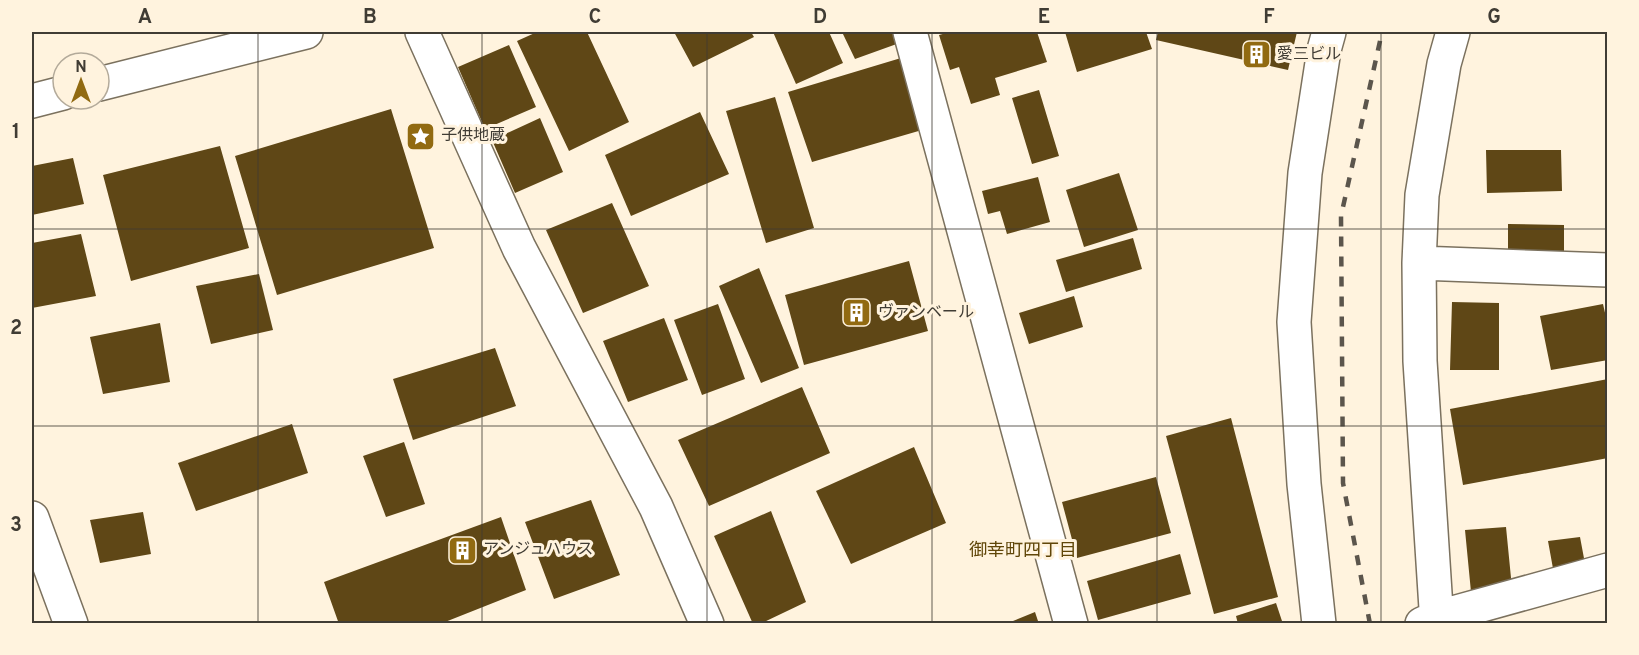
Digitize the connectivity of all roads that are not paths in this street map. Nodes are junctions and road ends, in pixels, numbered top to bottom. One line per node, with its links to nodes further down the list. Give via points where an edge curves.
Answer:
1 (306, 32): 6 (street)
2 (422, 32): 15 (street, via 519,248 656,507)
3 (910, 32): 16 (street)
4 (1329, 32): 17 (street, via 1305,173 1294,322 1304,484)
5 (1452, 32): 9 (street, via 1422,195)
6 (111, 81)
7 (51, 96): 8 (street)
8 (32, 101)
9 (1419, 263): 10 (street); 13 (street)
10 (1608, 270)
11 (32, 518): 14 (street)
12 (1608, 570): 13 (street)
13 (1431, 622)
14 (71, 624)
15 (707, 624)
16 (1071, 624)
17 (1319, 624)

